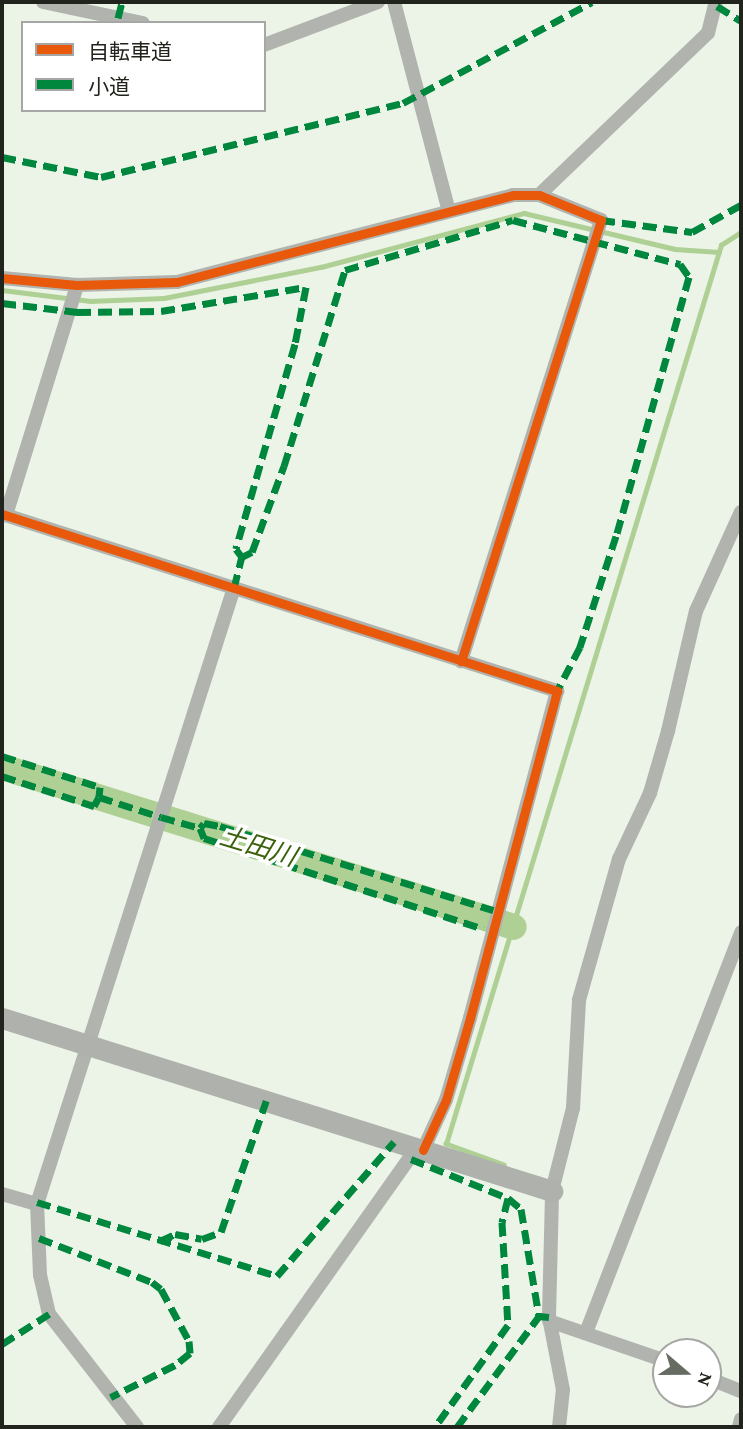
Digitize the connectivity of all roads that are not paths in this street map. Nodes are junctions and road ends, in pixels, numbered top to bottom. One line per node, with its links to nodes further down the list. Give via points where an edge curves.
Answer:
1 (43, 2): 5 (street)
2 (377, 2): 6 (street)
3 (394, 2): 8 (street)
4 (716, 2): 7 (street, via 708,33)
5 (133, 21)
6 (266, 44)
7 (539, 195): 8 (street, via 513,195); 14 (street, via 601,220)
8 (449, 211): 10 (street, via 177,282)
9 (2, 278): 10 (street)
10 (77, 285): 12 (street)
11 (741, 512): 19 (street, via 696,611 650,793 619,859 587,967 577,1018 573,1108)
12 (4, 514): 13 (street)
13 (234, 588): 14 (street); 17 (street)
14 (461, 661): 18 (street, via 557,691 446,1100)
15 (741, 932): 23 (street)
16 (2, 1018): 17 (street)
17 (89, 1046): 18 (street); 21 (street)
18 (419, 1149): 19 (street); 29 (street)
19 (552, 1191): 22 (street)
20 (2, 1194): 21 (street)
21 (37, 1205): 28 (street, via 40,1275 50,1314)
22 (549, 1321): 23 (street); 30 (street, via 563,1390)
23 (587, 1330): 24 (street)
24 (652, 1356)
25 (722, 1384): 26 (street)
26 (741, 1391)
27 (741, 1419): 31 (street)
28 (137, 1427)
29 (219, 1427)
30 (559, 1427)
31 (739, 1427)

